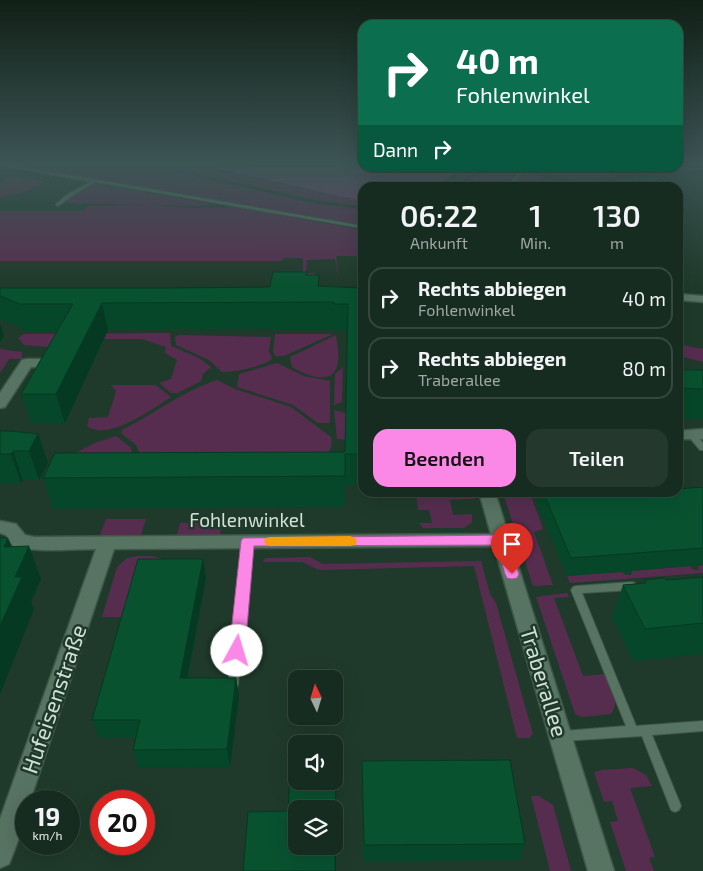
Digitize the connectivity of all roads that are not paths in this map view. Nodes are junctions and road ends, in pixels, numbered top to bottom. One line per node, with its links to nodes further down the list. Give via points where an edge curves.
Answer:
1 (234, 206): 2 (lane)
2 (358, 226)
3 (683, 297): 4 (street)
4 (703, 299)
5 (45, 363): 6 (street, via 27,363)
6 (0, 404)
7 (691, 435): 8 (lane)
8 (703, 448)
9 (488, 497): 11 (street, Traberallee)
10 (0, 527): 13 (street, Fohlenwinkel, via 13,530 19,541)
11 (501, 540): 12 (street, Fohlenwinkel); 19 (street, Traberallee)
12 (248, 541): 13 (street, Fohlenwinkel); 15 (lane)
13 (107, 542): 21 (street, Hufeisenstraße)
14 (645, 585): 18 (lane, via 576,590)
15 (233, 686)
16 (703, 726): 17 (lane)
17 (645, 730): 18 (lane); 20 (lane)
18 (633, 731): 19 (lane)
19 (561, 736): 22 (street, Traberallee)
20 (675, 806)
21 (0, 855)
22 (600, 871)

